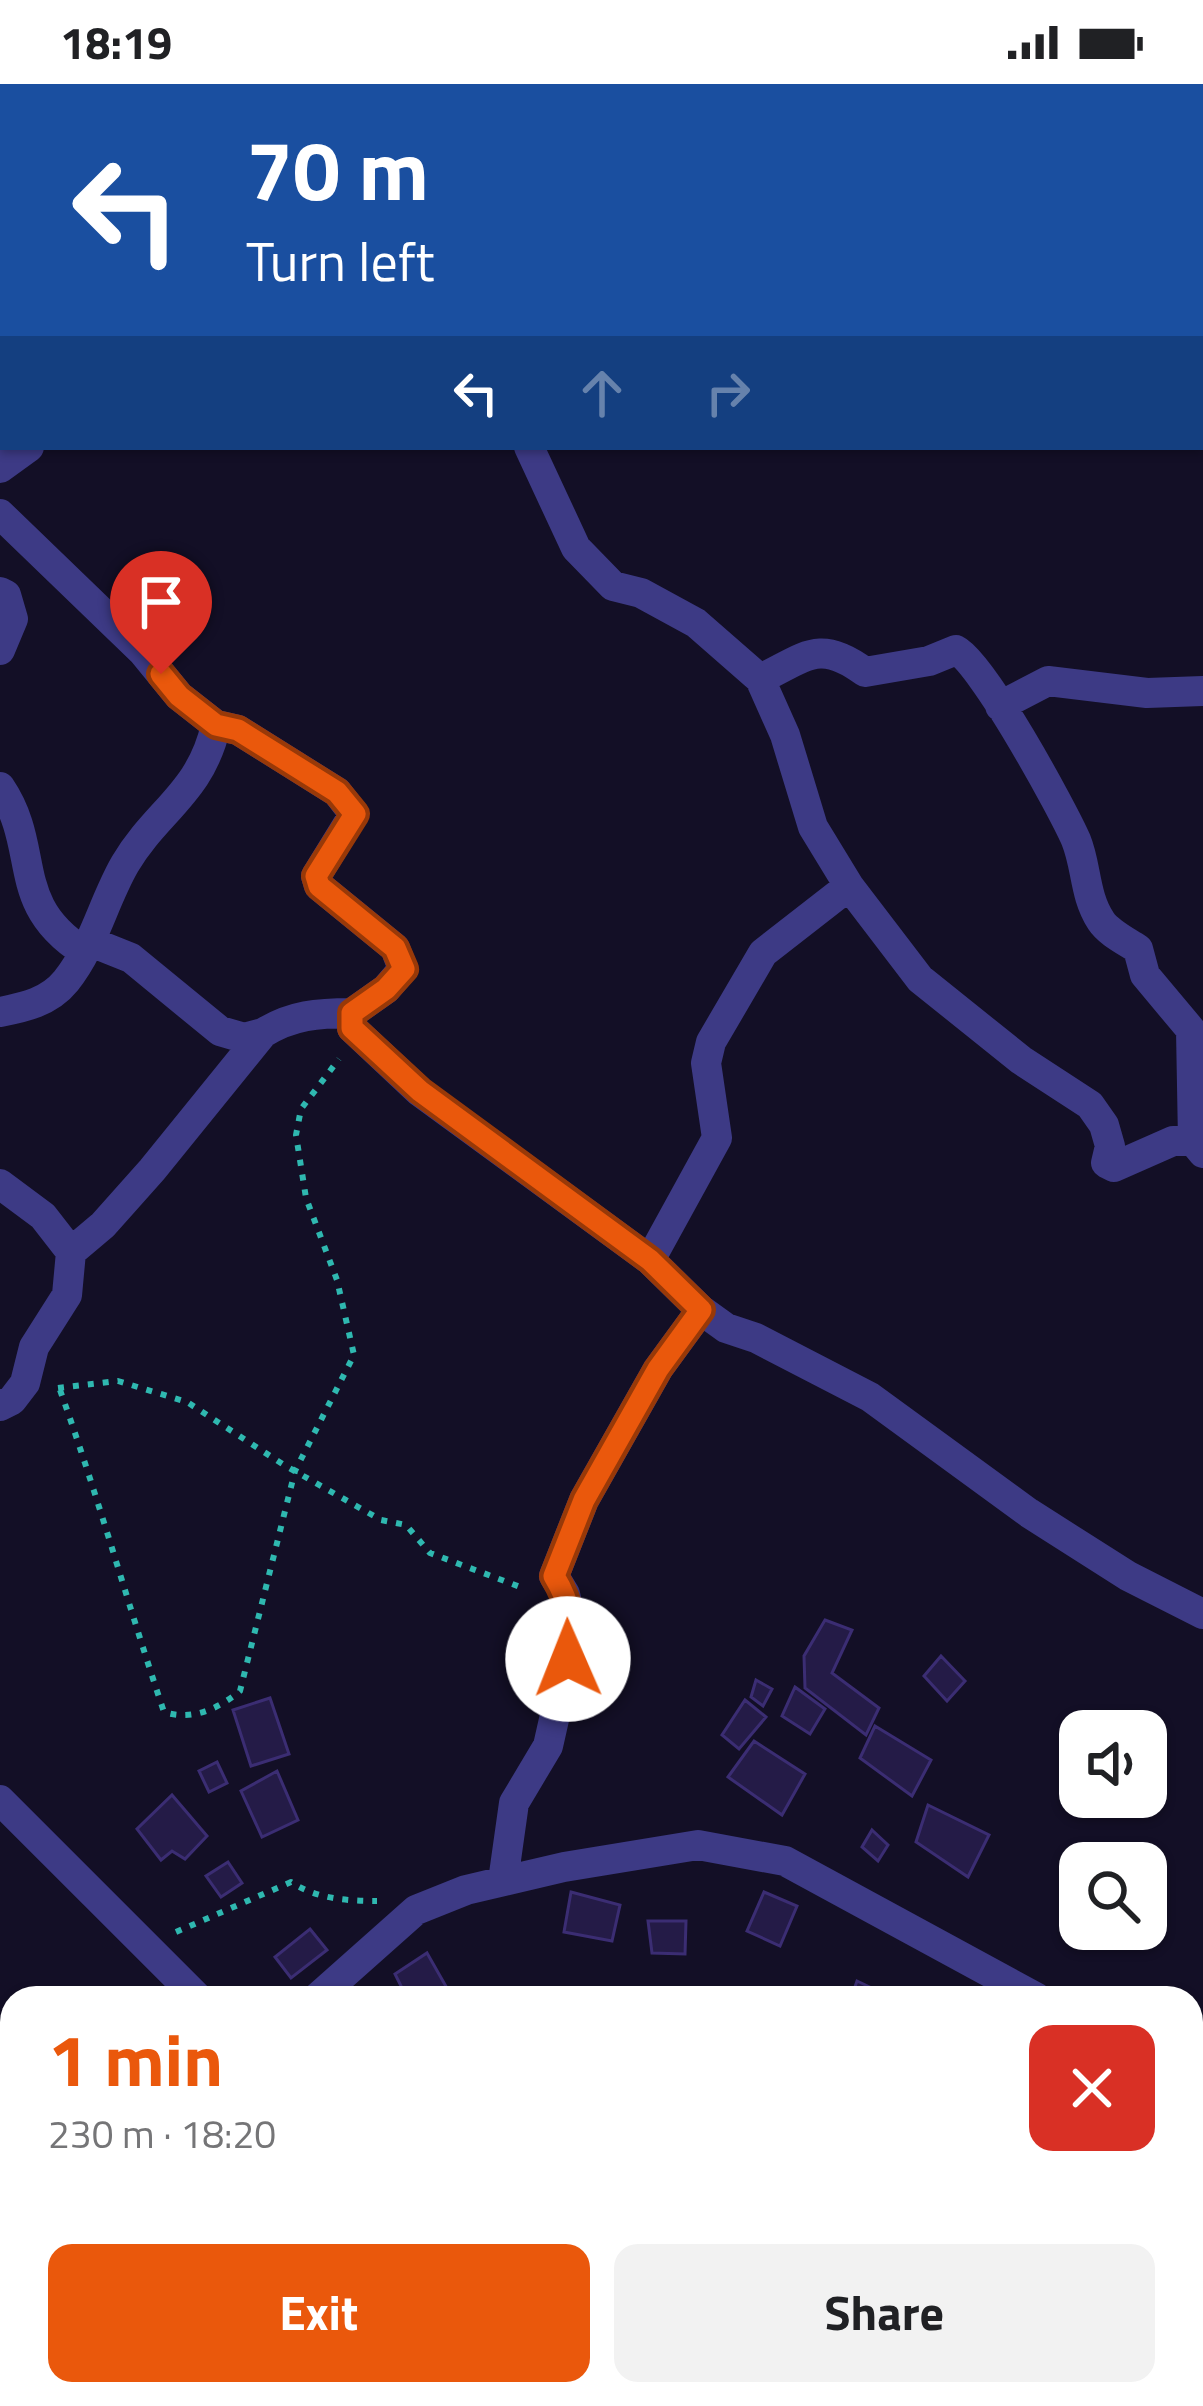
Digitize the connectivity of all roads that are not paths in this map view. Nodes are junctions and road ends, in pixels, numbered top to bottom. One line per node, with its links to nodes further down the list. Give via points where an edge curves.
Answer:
1 (25, 450): 3 (street)
2 (530, 450): 7 (street, via 576,548 613,586 696,623)
3 (0, 468)
4 (0, 514): 10 (street)
5 (0, 592): 6 (street, via 14,619)
6 (0, 650)
7 (760, 679): 9 (street, via 827,651 865,672 956,650); 12 (street, via 813,827)
8 (1203, 691): 9 (street, via 1048,681)
9 (1000, 706): 14 (street, via 1079,846 1090,902 1104,926 1138,949 1145,975)
10 (216, 725): 13 (street, via 208,758 126,863); 16 (street, via 238,730 337,792 355,814 316,876 319,886 395,948 404,969)
11 (0, 787): 13 (street, via 23,832 36,901 62,938)
12 (848, 886): 18 (street, via 920,980 1090,1105 1110,1146 1106,1163 1114,1167 1173,1141); 21 (street, via 763,953 711,1042 706,1063 717,1138)
13 (87, 946): 15 (street, via 65,983 34,1005); 17 (street, via 131,958 220,1031)
14 (1192, 1008): 18 (street)
15 (0, 1012)
16 (352, 1021): 17 (street, via 315,1012); 21 (street, via 420,1091)
17 (263, 1033): 20 (street, via 103,1226)
18 (1198, 1147)
19 (0, 1184): 20 (street, via 43,1216)
20 (70, 1252): 23 (street, via 67,1295 34,1347 25,1383)
21 (650, 1260): 22 (street)
22 (701, 1310): 24 (street, via 870,1397 1029,1514); 26 (street, via 584,1500 554,1576 574,1631 548,1746 514,1803)
23 (0, 1406)
24 (1203, 1614)
25 (0, 1800): 27 (street)
26 (503, 1881): 28 (street, via 416,1910); 29 (street, via 698,1845 785,1861)
27 (186, 1986)
28 (330, 1986)
29 (1014, 1986)

